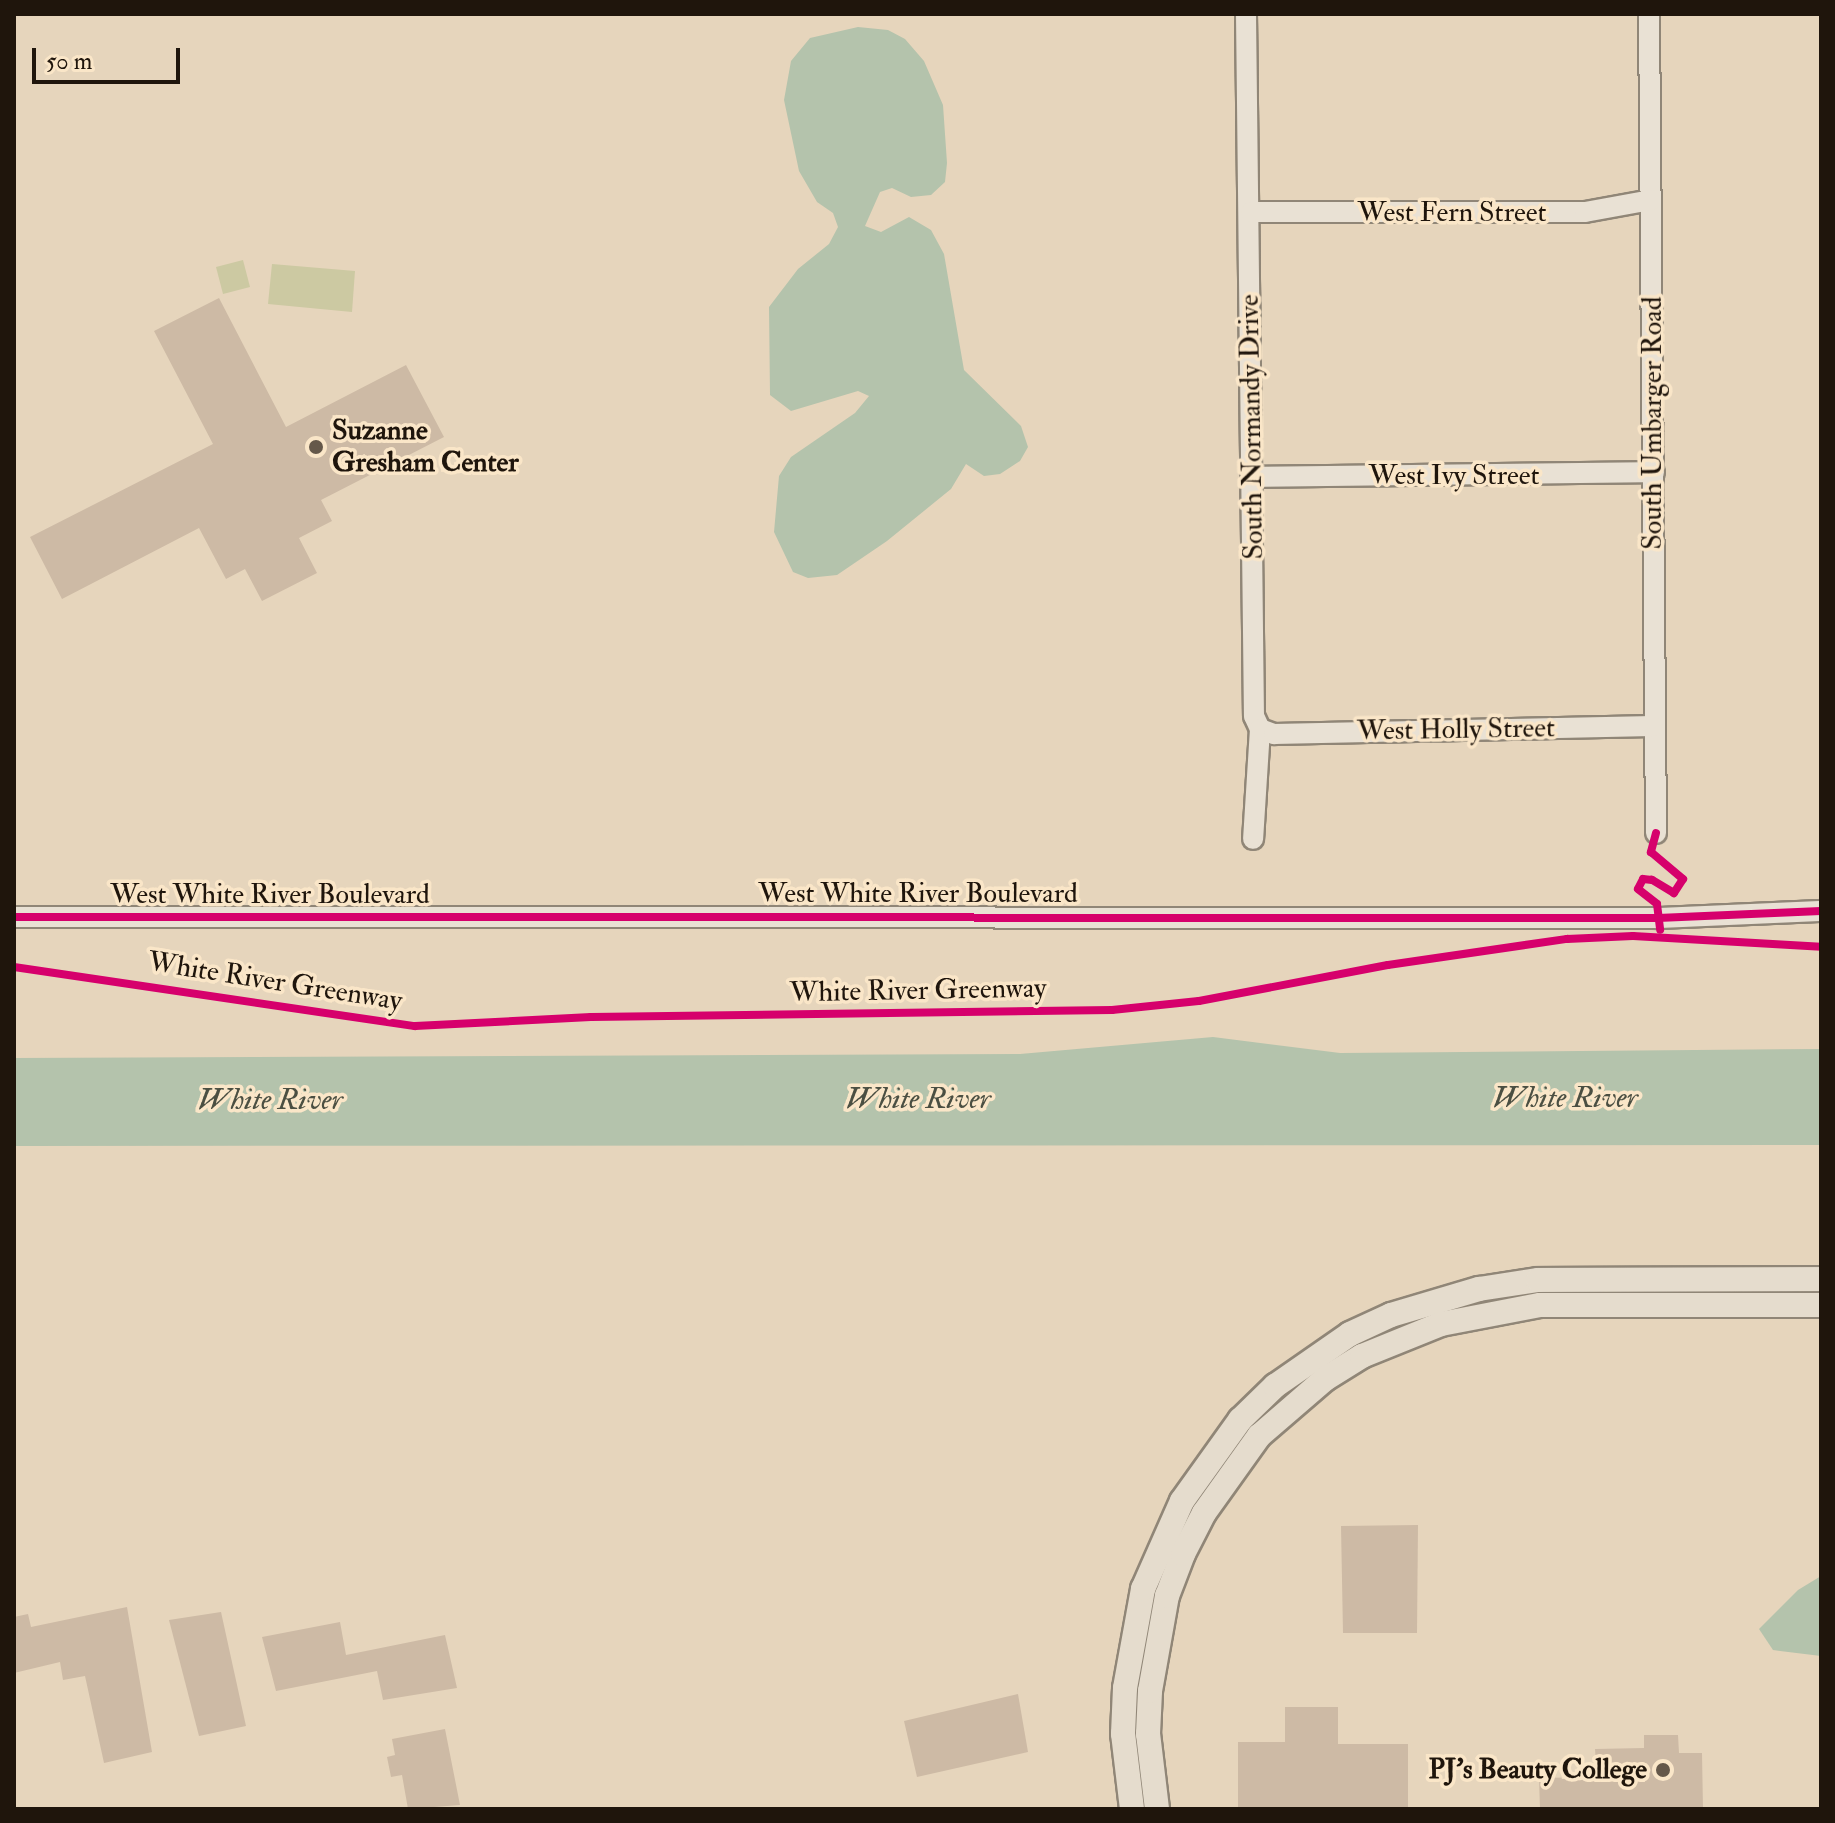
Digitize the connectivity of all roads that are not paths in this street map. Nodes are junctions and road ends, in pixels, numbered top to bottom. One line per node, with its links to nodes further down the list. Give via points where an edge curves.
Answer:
1 (1246, 14): 4 (street, South Normandy Drive)
2 (1649, 14): 3 (street, South Umbarger Road)
3 (1651, 200): 4 (street, West Fern Street, via 1585,212); 5 (street, South Umbarger Road)
4 (1251, 212): 6 (street, South Normandy Drive)
5 (1654, 472): 6 (street, West Ivy Street); 7 (street, South Umbarger Road)
6 (1253, 477): 8 (street, South Normandy Drive, via 1254,716)
7 (1653, 726): 8 (street, West Holly Street, via 1274,734); 9 (street, South Umbarger Road)
8 (1260, 729): 10 (street, South Normandy Drive)
9 (1656, 833)
10 (1253, 839)
11 (1821, 911): 12 (street, West White River Boulevard, via 1658,918)
12 (14, 917)
13 (1821, 1279): 15 (main road, via 1538,1280 1479,1289 1391,1315 1350,1334 1287,1377 1240,1420 1207,1462 1160,1544 1143,1589 1125,1688 1123,1734)
14 (1821, 1305): 16 (main road, via 1540,1305 1484,1314 1401,1338 1314,1387 1259,1436 1227,1477 1178,1568 1150,1691 1148,1734)
15 (1132, 1809)
16 (1157, 1809)

